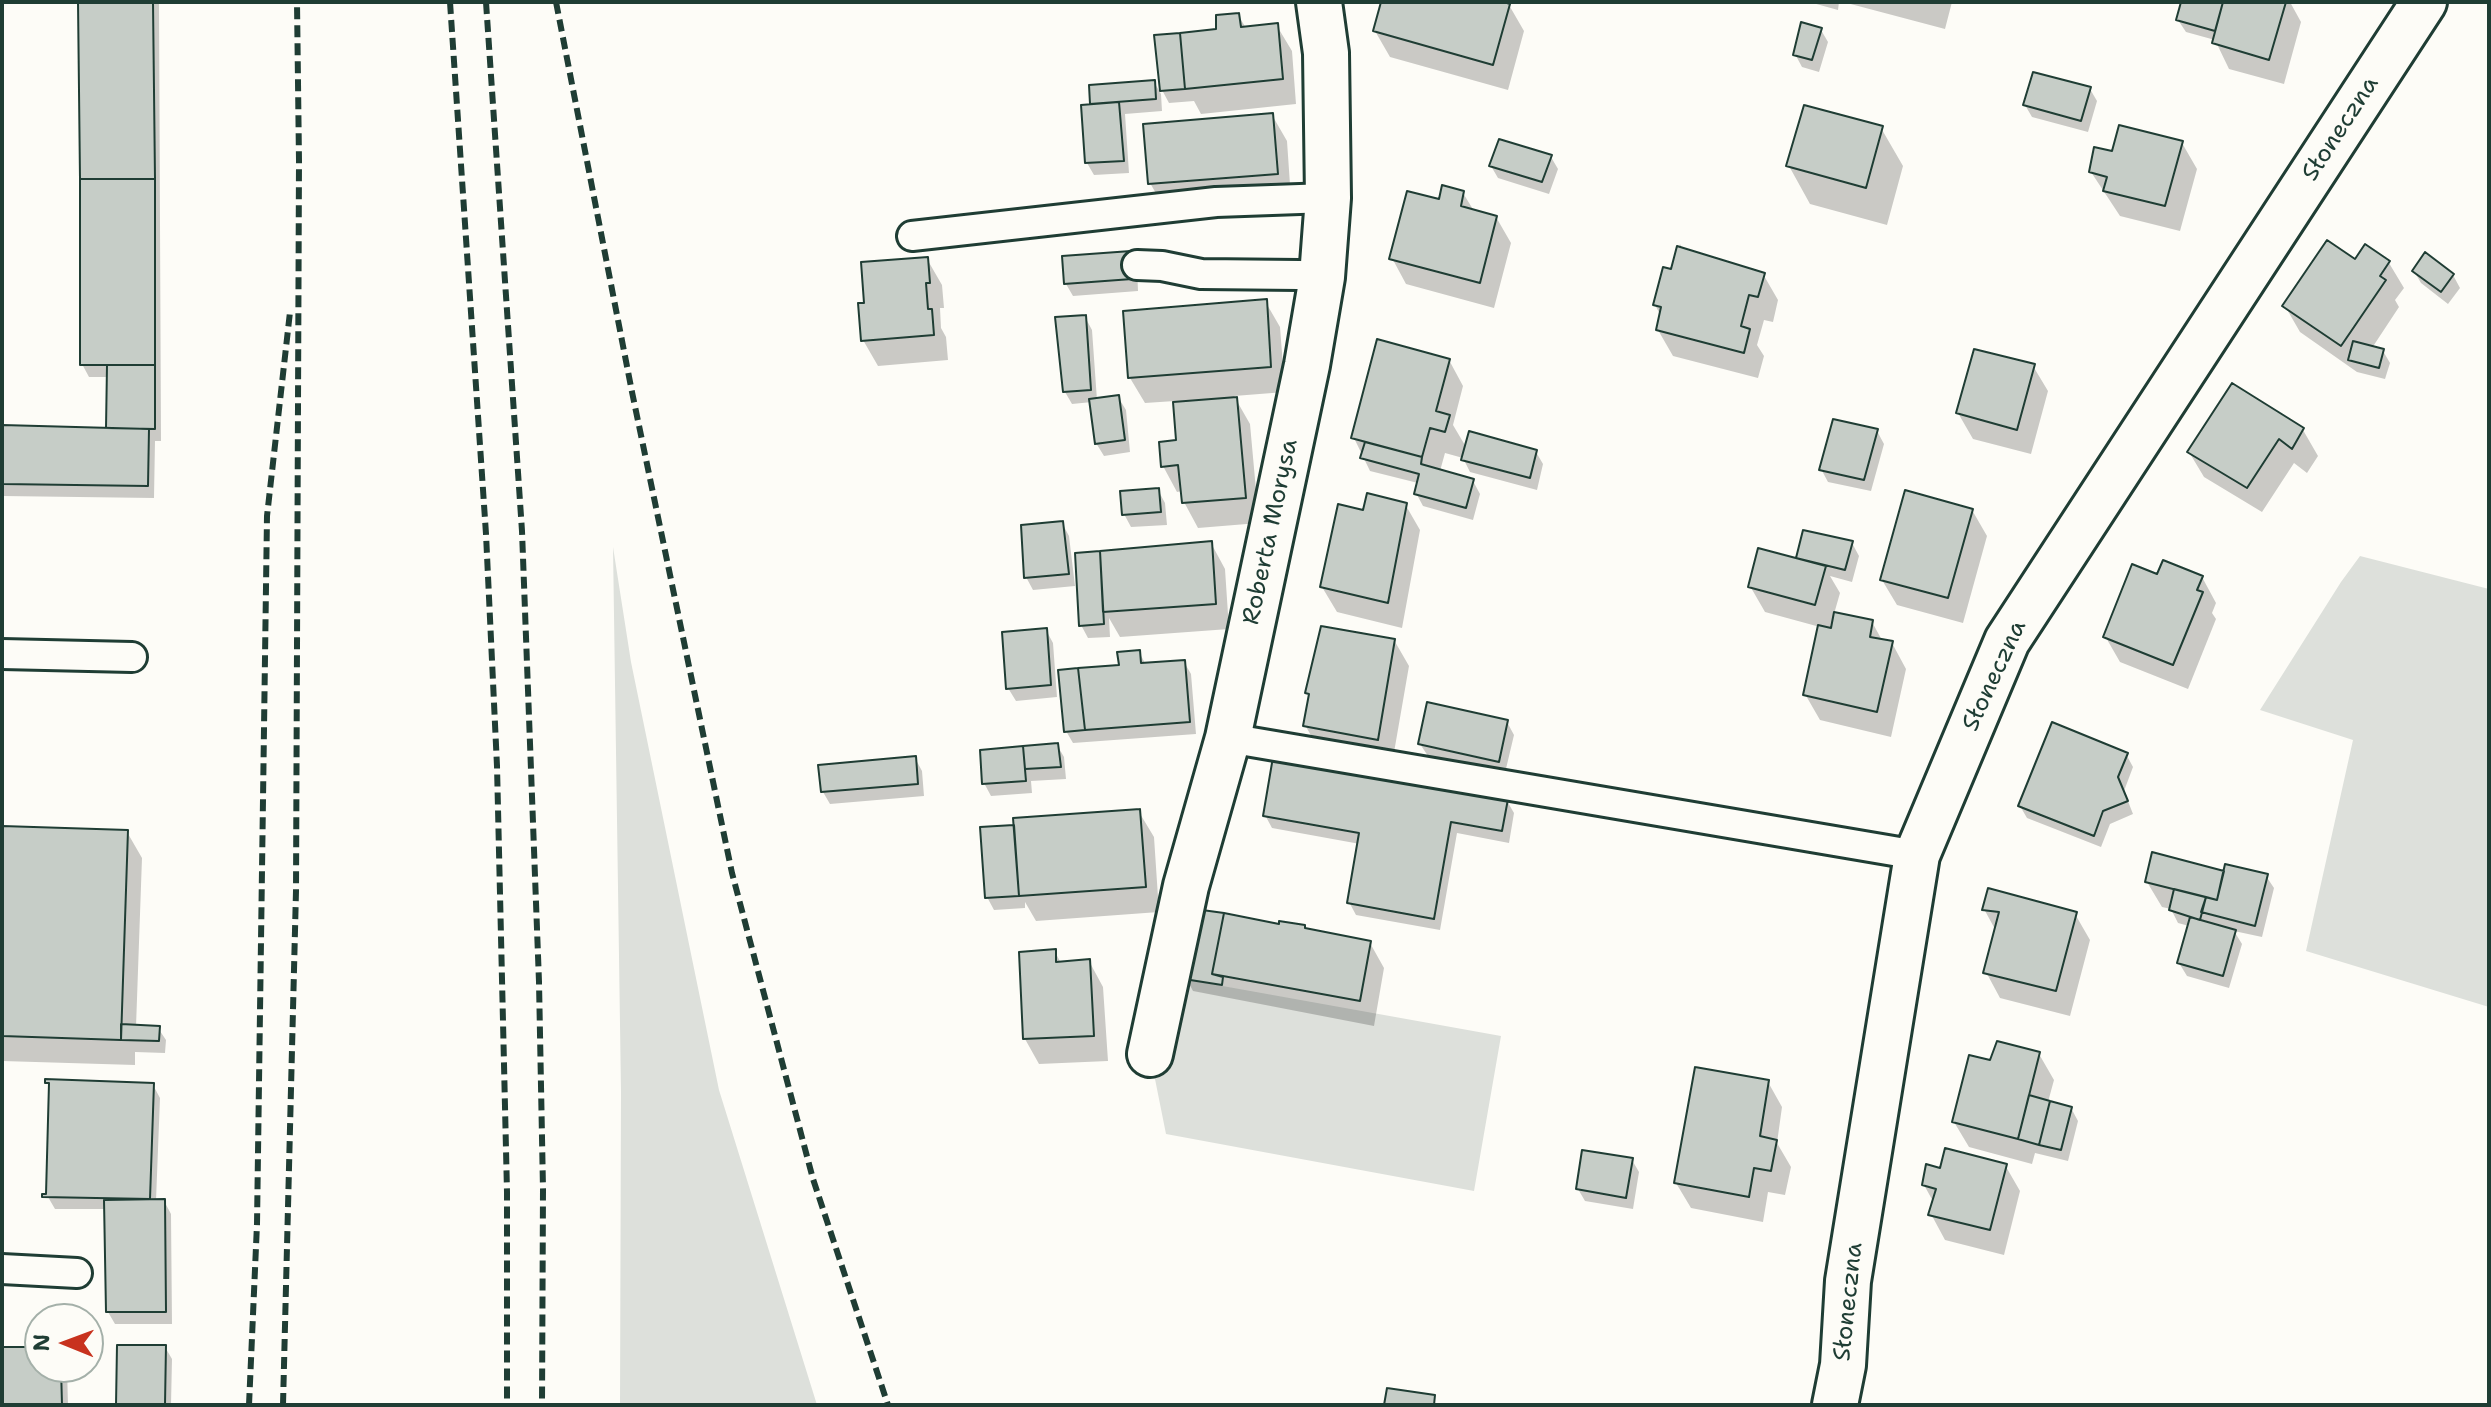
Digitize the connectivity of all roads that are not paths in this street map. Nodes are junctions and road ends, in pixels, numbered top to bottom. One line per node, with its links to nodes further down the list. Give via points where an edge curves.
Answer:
1 (1319, 2): 3 (street, Roberta Morysa, via 1326,53)
2 (2424, 2): 10 (street, Słoneczna, via 2007,641)
3 (1328, 198): 4 (lane, via 1216,202); 6 (street, Roberta Morysa)
4 (912, 236)
5 (1137, 265): 6 (lane, via 1201,274)
6 (1322, 277): 9 (street, Roberta Morysa)
7 (2, 654): 8 (lane)
8 (132, 657)
9 (1228, 738): 10 (lane); 11 (street, Roberta Morysa, via 1186,886)
10 (1917, 855): 14 (street, Słoneczna, via 1848,1281)
11 (1150, 1054)
12 (2, 1269): 13 (lane)
13 (77, 1273)
14 (1835, 1405)

